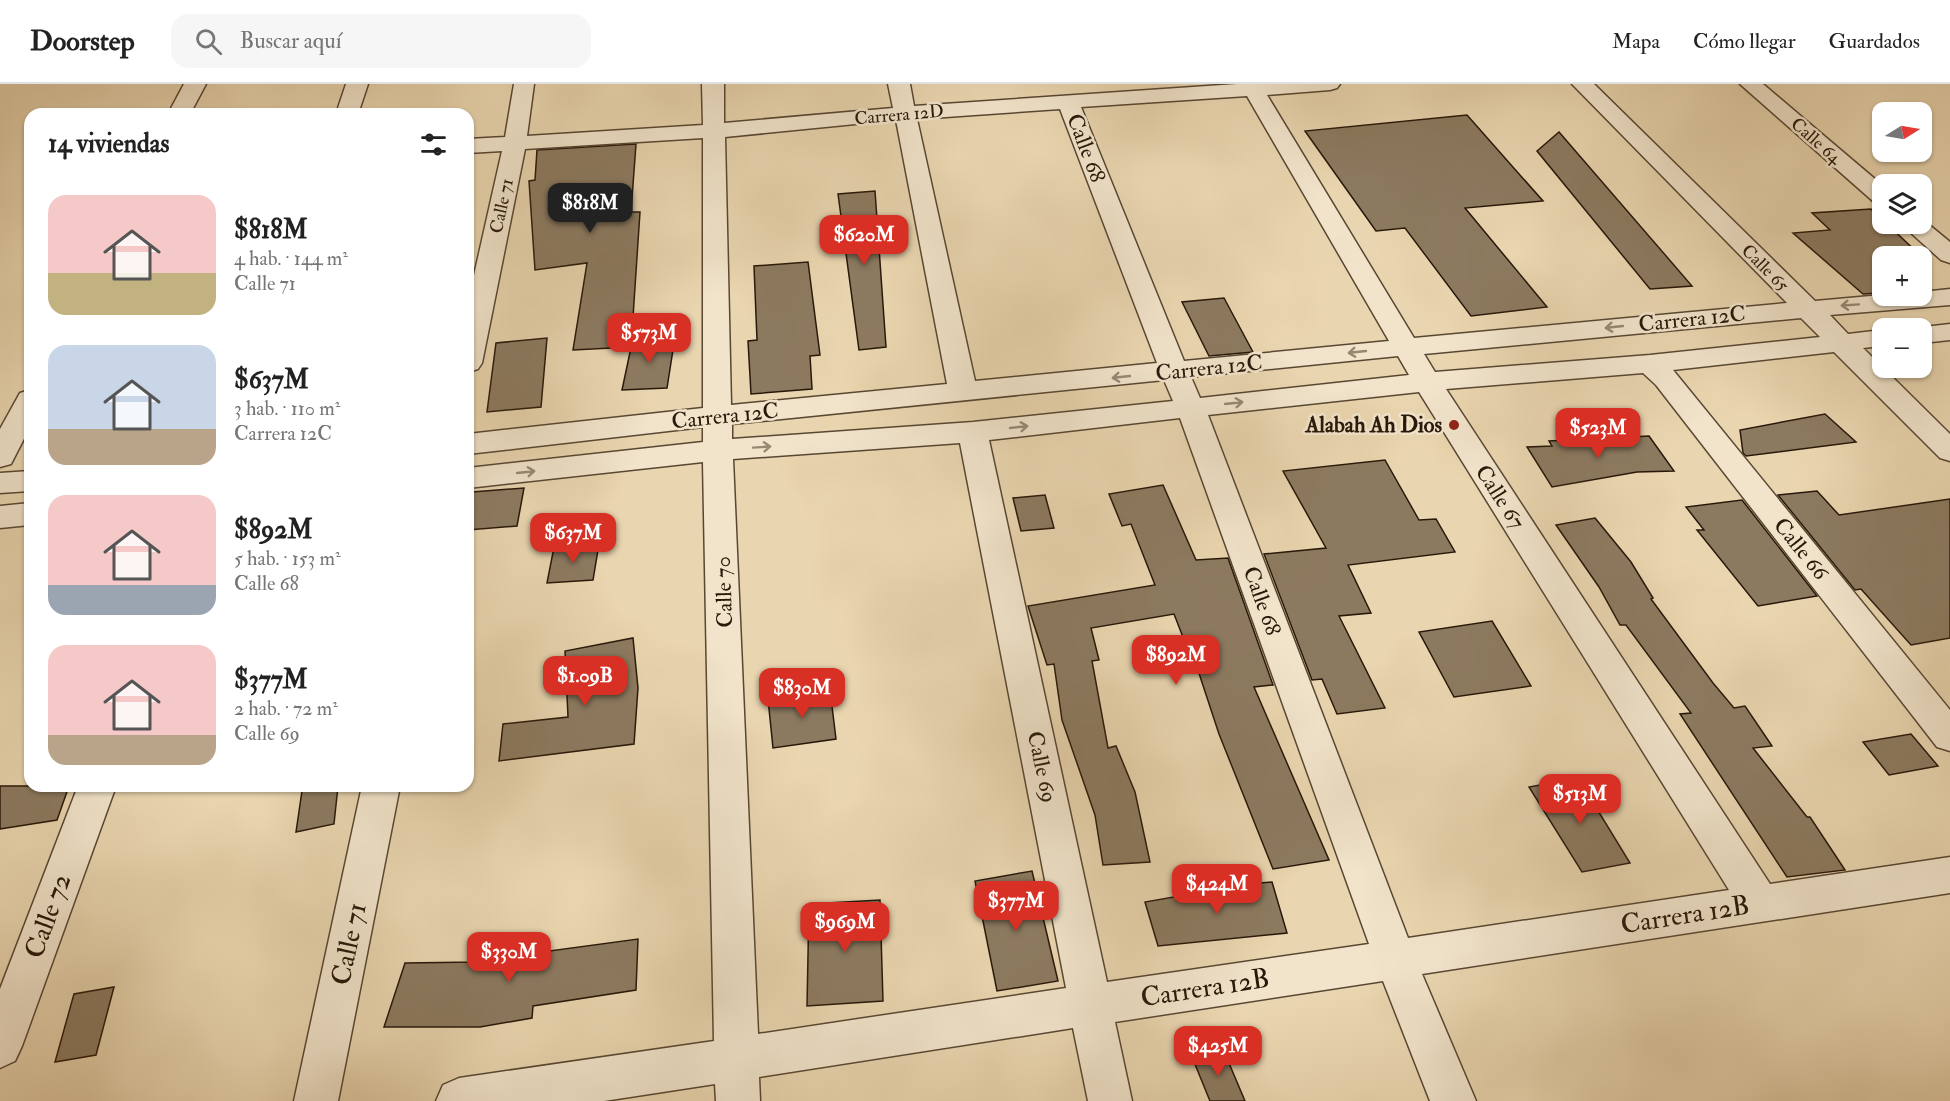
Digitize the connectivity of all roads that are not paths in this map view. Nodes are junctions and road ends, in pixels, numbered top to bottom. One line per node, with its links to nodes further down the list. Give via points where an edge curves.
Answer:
1 (195, 84): 11 (street)
2 (357, 84): 12 (street)
3 (524, 84): 15 (street, Calle 71)
4 (713, 84): 14 (street, Calle 70)
5 (898, 84): 13 (street)
6 (1330, 84): 9 (street, Carrera 12D)
7 (1582, 84): 21 (street, Calle 65)
8 (1750, 84): 17 (street, Calle 64)
9 (1252, 87): 10 (street, Carrera 12D); 27 (street, Calle 67)
10 (1068, 103): 13 (street, Carrera 12D); 29 (street, Calle 68)
11 (182, 108)
12 (349, 108)
13 (906, 113): 14 (street, Carrera 12D); 31 (street)
14 (715, 131): 15 (street, Carrera 12D); 34 (street, Calle 70)
15 (515, 144): 16 (street, Carrera 12D); 24 (street, Calle 71)
16 (474, 146)
17 (1872, 188)
18 (1925, 234): 19 (street)
19 (1950, 255)
20 (1950, 297): 21 (street, Carrera 12C, one-way to 21)
21 (1806, 308): 26 (street, Calle 65); 27 (street, Carrera 12C, one-way to 27)
22 (1950, 332): 23 (street)
23 (1932, 334)
24 (474, 335)
25 (1872, 339): 26 (street, Carrera 12C)
26 (1840, 342): 28 (street, Carrera 12C); 38 (street, Calle 65)
27 (1406, 347): 29 (street, Carrera 12C, one-way to 29); 30 (street, Calle 67)
28 (1650, 364): 30 (street, Carrera 12C); 45 (street, Calle 66, via 1666,379)
29 (1174, 371): 31 (street, Carrera 12C, one-way to 31); 32 (street, Calle 68)
30 (1427, 382): 32 (street, Carrera 12C, one-way to 30); 49 (street, Calle 67)
31 (963, 393): 34 (street, Carrera 12C)
32 (1191, 408): 35 (street, Carrera 12C, one-way to 32); 50 (street, Calle 68)
33 (24, 411): 39 (street)
34 (717, 416): 36 (street, Carrera 12C); 37 (street, Calle 70)
35 (973, 432): 37 (street, Carrera 12C, one-way to 35); 51 (street, Calle 69)
36 (474, 443)
37 (720, 450): 40 (street, Carrera 12C, one-way to 37); 53 (street, Calle 70)
38 (1950, 451)
39 (0, 457)
40 (474, 477)
41 (24, 481): 42 (street)
42 (0, 483)
43 (24, 515): 44 (street)
44 (0, 517)
45 (1950, 736)
46 (95, 792): 52 (street, Calle 72)
47 (380, 792): 54 (street, Calle 71)
48 (1950, 875): 49 (street, Carrera 12B)
49 (1760, 904): 50 (street, Carrera 12B)
50 (1395, 959): 51 (street, Carrera 12B); 58 (street, Calle 68)
51 (1090, 1005): 53 (street, Carrera 12B); 57 (street, Calle 69)
52 (0, 1046)
53 (739, 1059): 55 (street, Carrera 12B); 56 (street, Calle 70)
54 (316, 1101)
55 (459, 1101)
56 (738, 1101)
57 (1110, 1101)
58 (1453, 1101)

